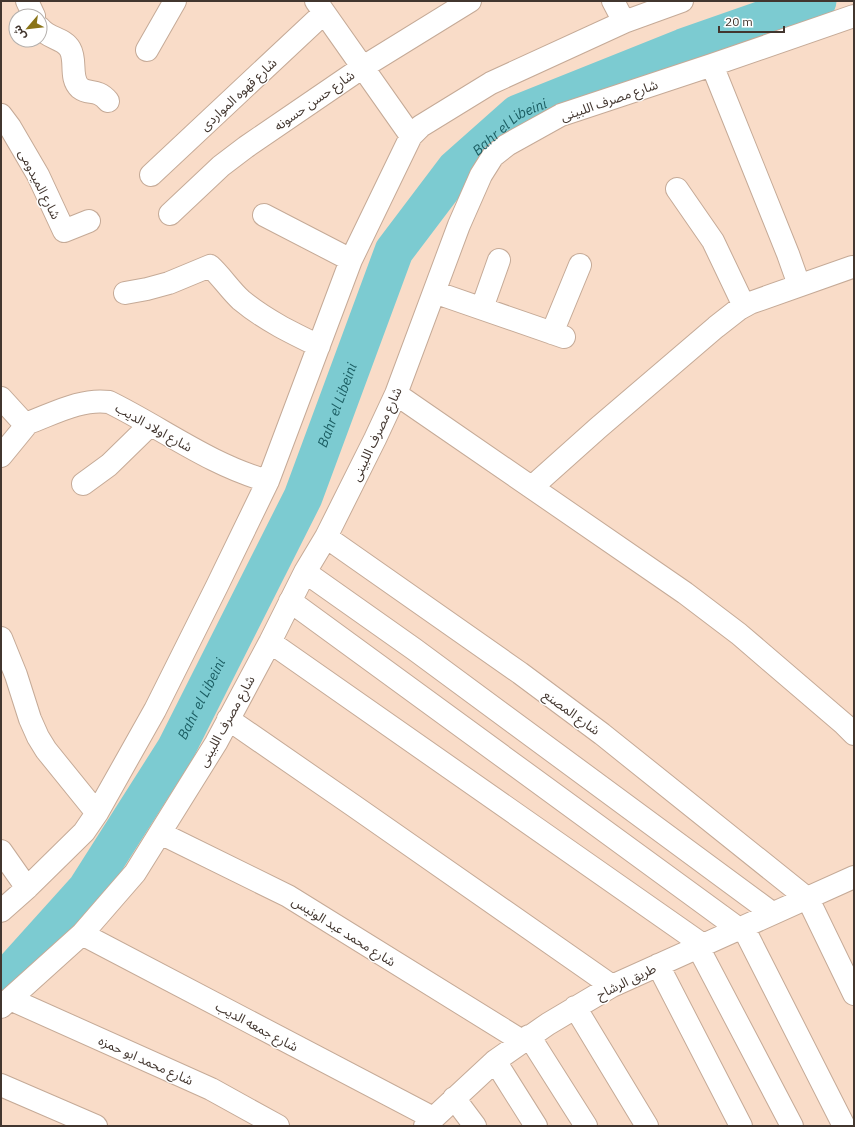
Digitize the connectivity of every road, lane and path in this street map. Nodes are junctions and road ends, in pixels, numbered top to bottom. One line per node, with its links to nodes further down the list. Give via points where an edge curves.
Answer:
1 (175, 1): 9 (street)
2 (470, 1): 11 (street, شارع حسن حسونه)
3 (613, 1): 6 (street)
4 (682, 1): 6 (street)
5 (320, 7): 11 (street); 15 (street, شارع قهوه المواردى)
6 (624, 22): 14 (street, via 491,83 421,126)
7 (852, 22): 10 (street, شارع مصرف اللبينى)
8 (48, 35): 12 (street, via 64,42 69,48 73,55 76,83 81,88 98,92)
9 (147, 50)
10 (712, 65): 24 (street); 25 (street, شارع مصرف اللبينى, via 561,115 507,145 493,156 481,175 459,225)
11 (363, 67): 14 (street); 17 (street, شارع حسن حسونه, via 221,166)
12 (108, 100)
13 (1, 115): 19 (street, شارع الميدومى, via 38,175 64,231)
14 (411, 136): 20 (street)
15 (151, 175)
16 (677, 189): 27 (street, via 713,241)
17 (170, 214)
18 (264, 215): 20 (street)
19 (89, 221)
20 (351, 260): 29 (street)
21 (499, 260): 28 (street)
22 (580, 265): 28 (street, via 558,335)
23 (852, 267): 24 (street)
24 (800, 285): 27 (street)
25 (434, 292): 28 (street); 30 (street, شارع مصرف اللبينى)
26 (125, 293): 29 (street, via 169,283 210,266 235,294 259,314)
27 (744, 306): 37 (street, via 716,327)
28 (482, 308)
29 (319, 346): 35 (street)
30 (396, 394): 37 (street); 38 (street, شارع مصرف اللبينى)
31 (1, 398): 32 (street, via 22,421)
32 (28, 423): 33 (street, شارع اولاد الديب, via 64,409 99,400 109,402); 34 (street)
33 (150, 425): 35 (street, شارع اولاد الديب, via 220,463); 36 (street, via 109,465)
34 (1, 456)
35 (268, 481): 46 (street, via 155,710)
36 (83, 484)
37 (532, 487): 45 (street, via 739,634)
38 (326, 536): 39 (street, شارع مصرف اللبينى); 51 (street, شارع المصنع, via 602,734)
39 (305, 572): 40 (street, شارع مصرف اللبينى); 53 (street, via 421,654)
40 (290, 601): 42 (street, شارع مصرف اللبينى); 54 (street)
41 (1, 638): 43 (street)
42 (270, 642): 44 (street, شارع مصرف اللبينى); 56 (street)
43 (9, 676): 46 (street, via 46,750)
44 (228, 720): 47 (street, شارع مصرف اللبينى); 58 (street)
45 (854, 734)
46 (97, 813): 50 (street, via 84,832)
47 (160, 833): 55 (street, شارع مصرف اللبينى, via 136,873); 62 (street, شارع محمد عبد الونيس, via 288,896)
48 (1, 851): 50 (street)
49 (854, 877): 51 (street, طريق الرشاح)
50 (27, 888): 52 (street)
51 (808, 899): 53 (street, طريق الرشاح); 59 (street)
52 (1, 911)
53 (772, 913): 54 (street, طريق الرشاح)
54 (741, 928): 56 (street, طريق الرشاح); 75 (street)
55 (82, 934): 60 (street, شارع مصرف اللبينى); 66 (street, شارع جمعه الديب)
56 (701, 946): 57 (street, طريق الرشاح); 74 (street)
57 (658, 965): 58 (street, طريق الرشاح); 73 (street)
58 (612, 986): 61 (street, طريق الرشاح)
59 (854, 994)
60 (6, 1003): 68 (street, شارع محمد ابو حمزه, via 211,1089)
61 (575, 1007): 62 (street, طريق الرشاح); 72 (street)
62 (525, 1039): 63 (street, طريق الرشاح); 71 (street)
63 (495, 1061): 65 (street, طريق الرشاح); 70 (street)
64 (1, 1086): 67 (street)
65 (454, 1098): 66 (street, طريق الرشاح); 69 (street)
66 (429, 1122)
67 (96, 1126)
68 (278, 1126)
69 (476, 1126)
70 (536, 1126)
71 (586, 1126)
72 (648, 1126)
73 (741, 1126)
74 (792, 1126)
75 (844, 1126)

